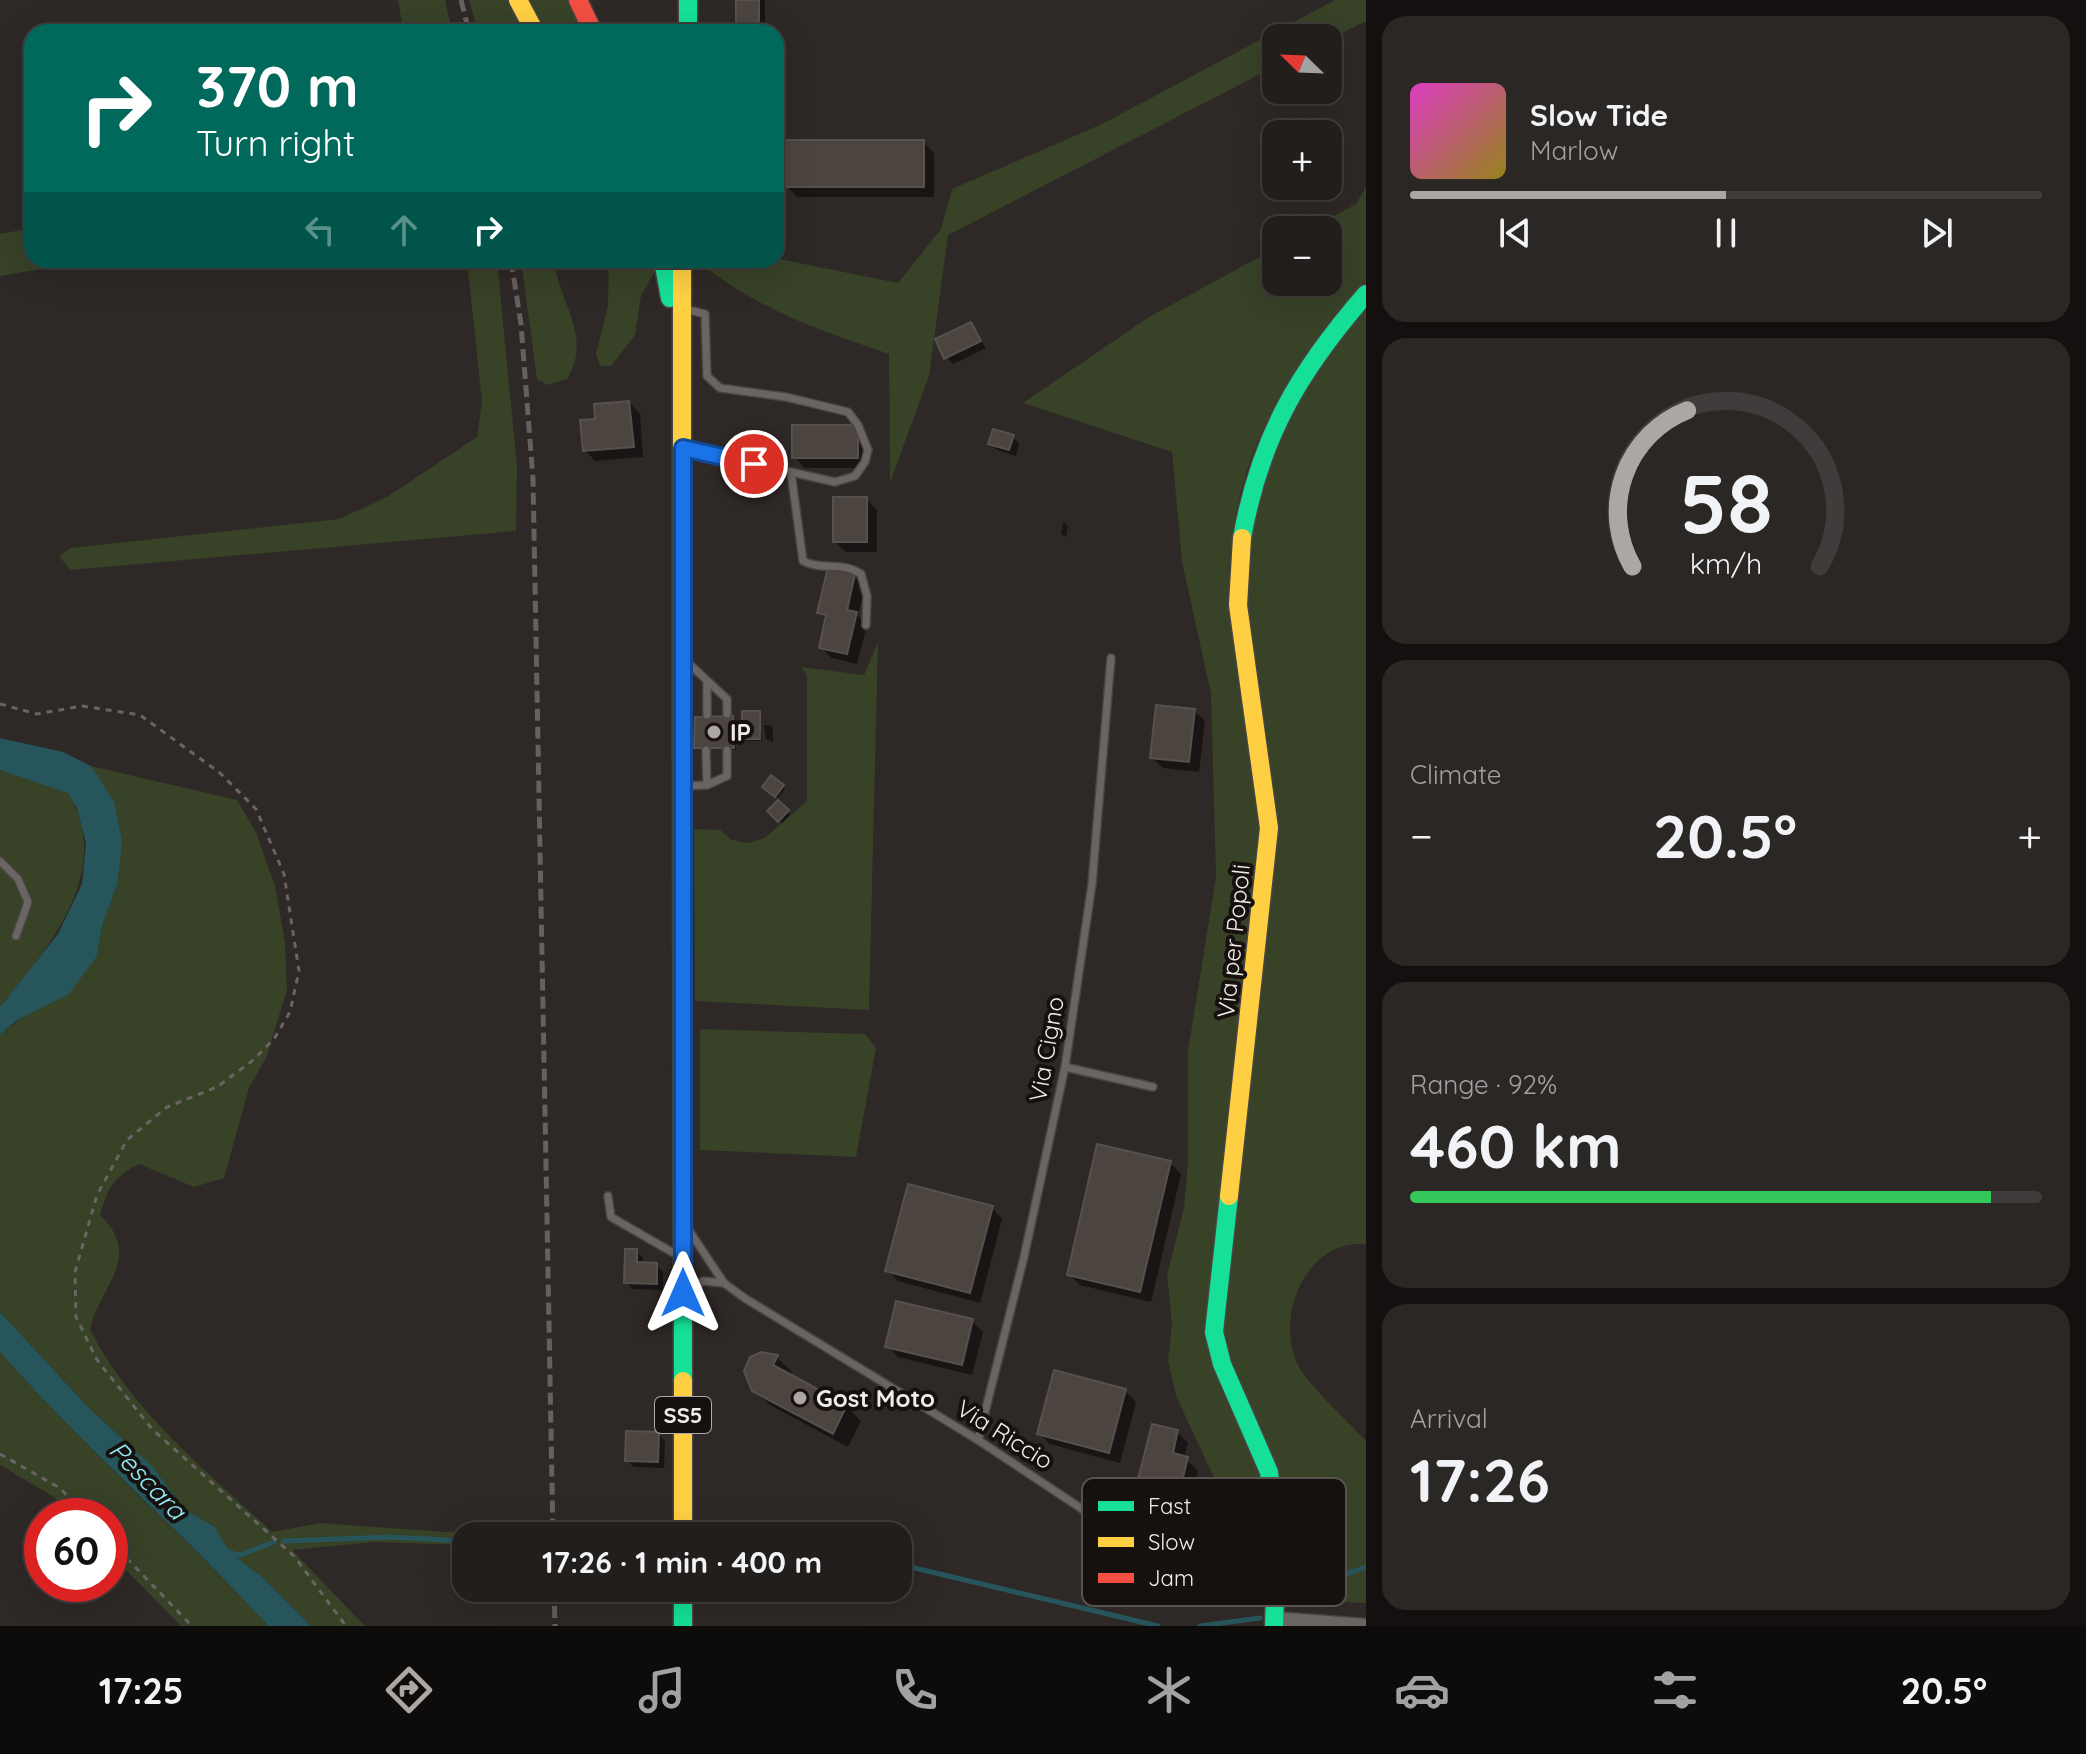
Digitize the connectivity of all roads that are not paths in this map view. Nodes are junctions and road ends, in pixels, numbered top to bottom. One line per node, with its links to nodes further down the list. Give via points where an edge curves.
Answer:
1 (518, 0): 4 (main road)
2 (578, 0): 5 (main road)
3 (688, 0): 6 (main road)
4 (531, 24)
5 (589, 24)
6 (688, 24)
7 (665, 268): 11 (main road)
8 (680, 268): 10 (main road, SS5)
9 (1366, 294): 34 (main road, Via per Popoli, via 1315,354 1279,409 1260,456 1237,564 1238,606 1269,828 1214,1332)
10 (682, 308): 11 (main road, SS5); 13 (lane, via 705,314 707,376 720,388 848,412 858,425 868,450 855,476 835,482)
11 (682, 335): 12 (main road, SS5)
12 (683, 448): 13 (lane); 15 (main road, SS5)
13 (791, 472): 14 (lane, via 803,561 844,565 861,574)
14 (866, 625)
15 (683, 658): 17 (lane); 23 (main road, SS5)
16 (1111, 658): 26 (lane, Via Cigno, via 1092,884)
17 (707, 681): 18 (lane, via 727,699); 19 (lane)
18 (727, 714)
19 (707, 715)
20 (706, 750): 22 (lane)
21 (727, 750): 22 (lane, via 727,776)
22 (707, 785): 23 (lane)
23 (683, 786): 29 (main road, SS5)
24 (0, 861): 25 (lane, via 18,879 28,902)
25 (16, 936)
26 (1065, 1067): 27 (lane); 33 (lane, Via Cigno)
27 (1153, 1087)
28 (608, 1196): 30 (lane, via 611,1217)
29 (683, 1220): 30 (main road, SS5); 31 (lane, Via Riccio)
30 (683, 1258): 32 (main road, SS5)
31 (724, 1283): 32 (lane, via 703,1281); 33 (lane, Via Riccio)
32 (683, 1293): 36 (main road, SS5)
33 (978, 1440): 35 (lane, Via Riccio)
34 (1269, 1478)
35 (1082, 1509)
36 (683, 1522)
37 (683, 1602): 39 (main road)
38 (1274, 1622): 40 (street, Via per Popoli)
39 (683, 1626)
40 (1366, 1626)

